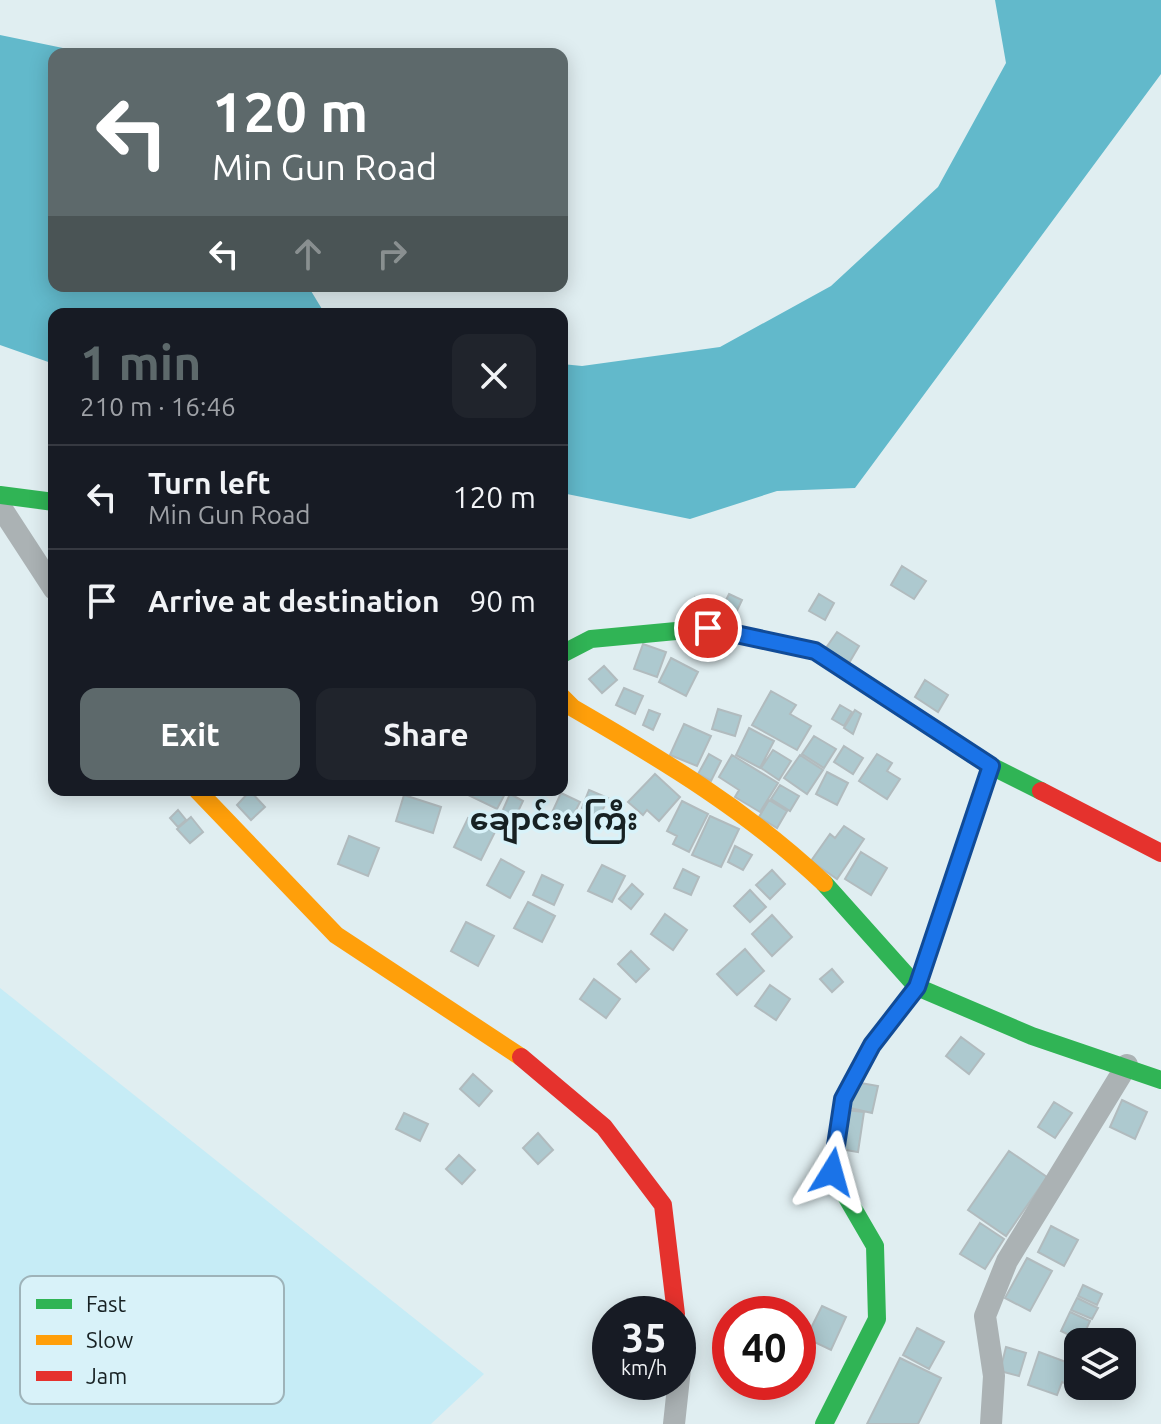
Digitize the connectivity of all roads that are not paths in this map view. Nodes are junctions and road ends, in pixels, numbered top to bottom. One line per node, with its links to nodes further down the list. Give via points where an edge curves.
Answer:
1 (0, 495): 2 (street)
2 (48, 501)
3 (0, 506): 4 (street)
4 (48, 580)
5 (568, 651): 7 (street, via 591,639 708,628 815,651)
6 (568, 703): 10 (street, via 775,837 829,888)
7 (991, 766): 9 (street); 10 (street)
8 (203, 796): 13 (street, via 336,935 516,1052 604,1127 663,1205)
9 (1161, 853)
10 (917, 987): 11 (street, via 1032,1036); 16 (street, via 872,1045 843,1099 832,1172 875,1246 877,1319)
11 (1127, 1065): 12 (street); 17 (street, via 1007,1261 985,1316 994,1376)
12 (1161, 1080)
13 (674, 1296)
14 (677, 1400): 15 (street)
15 (674, 1424)
16 (824, 1424)
17 (991, 1424)

